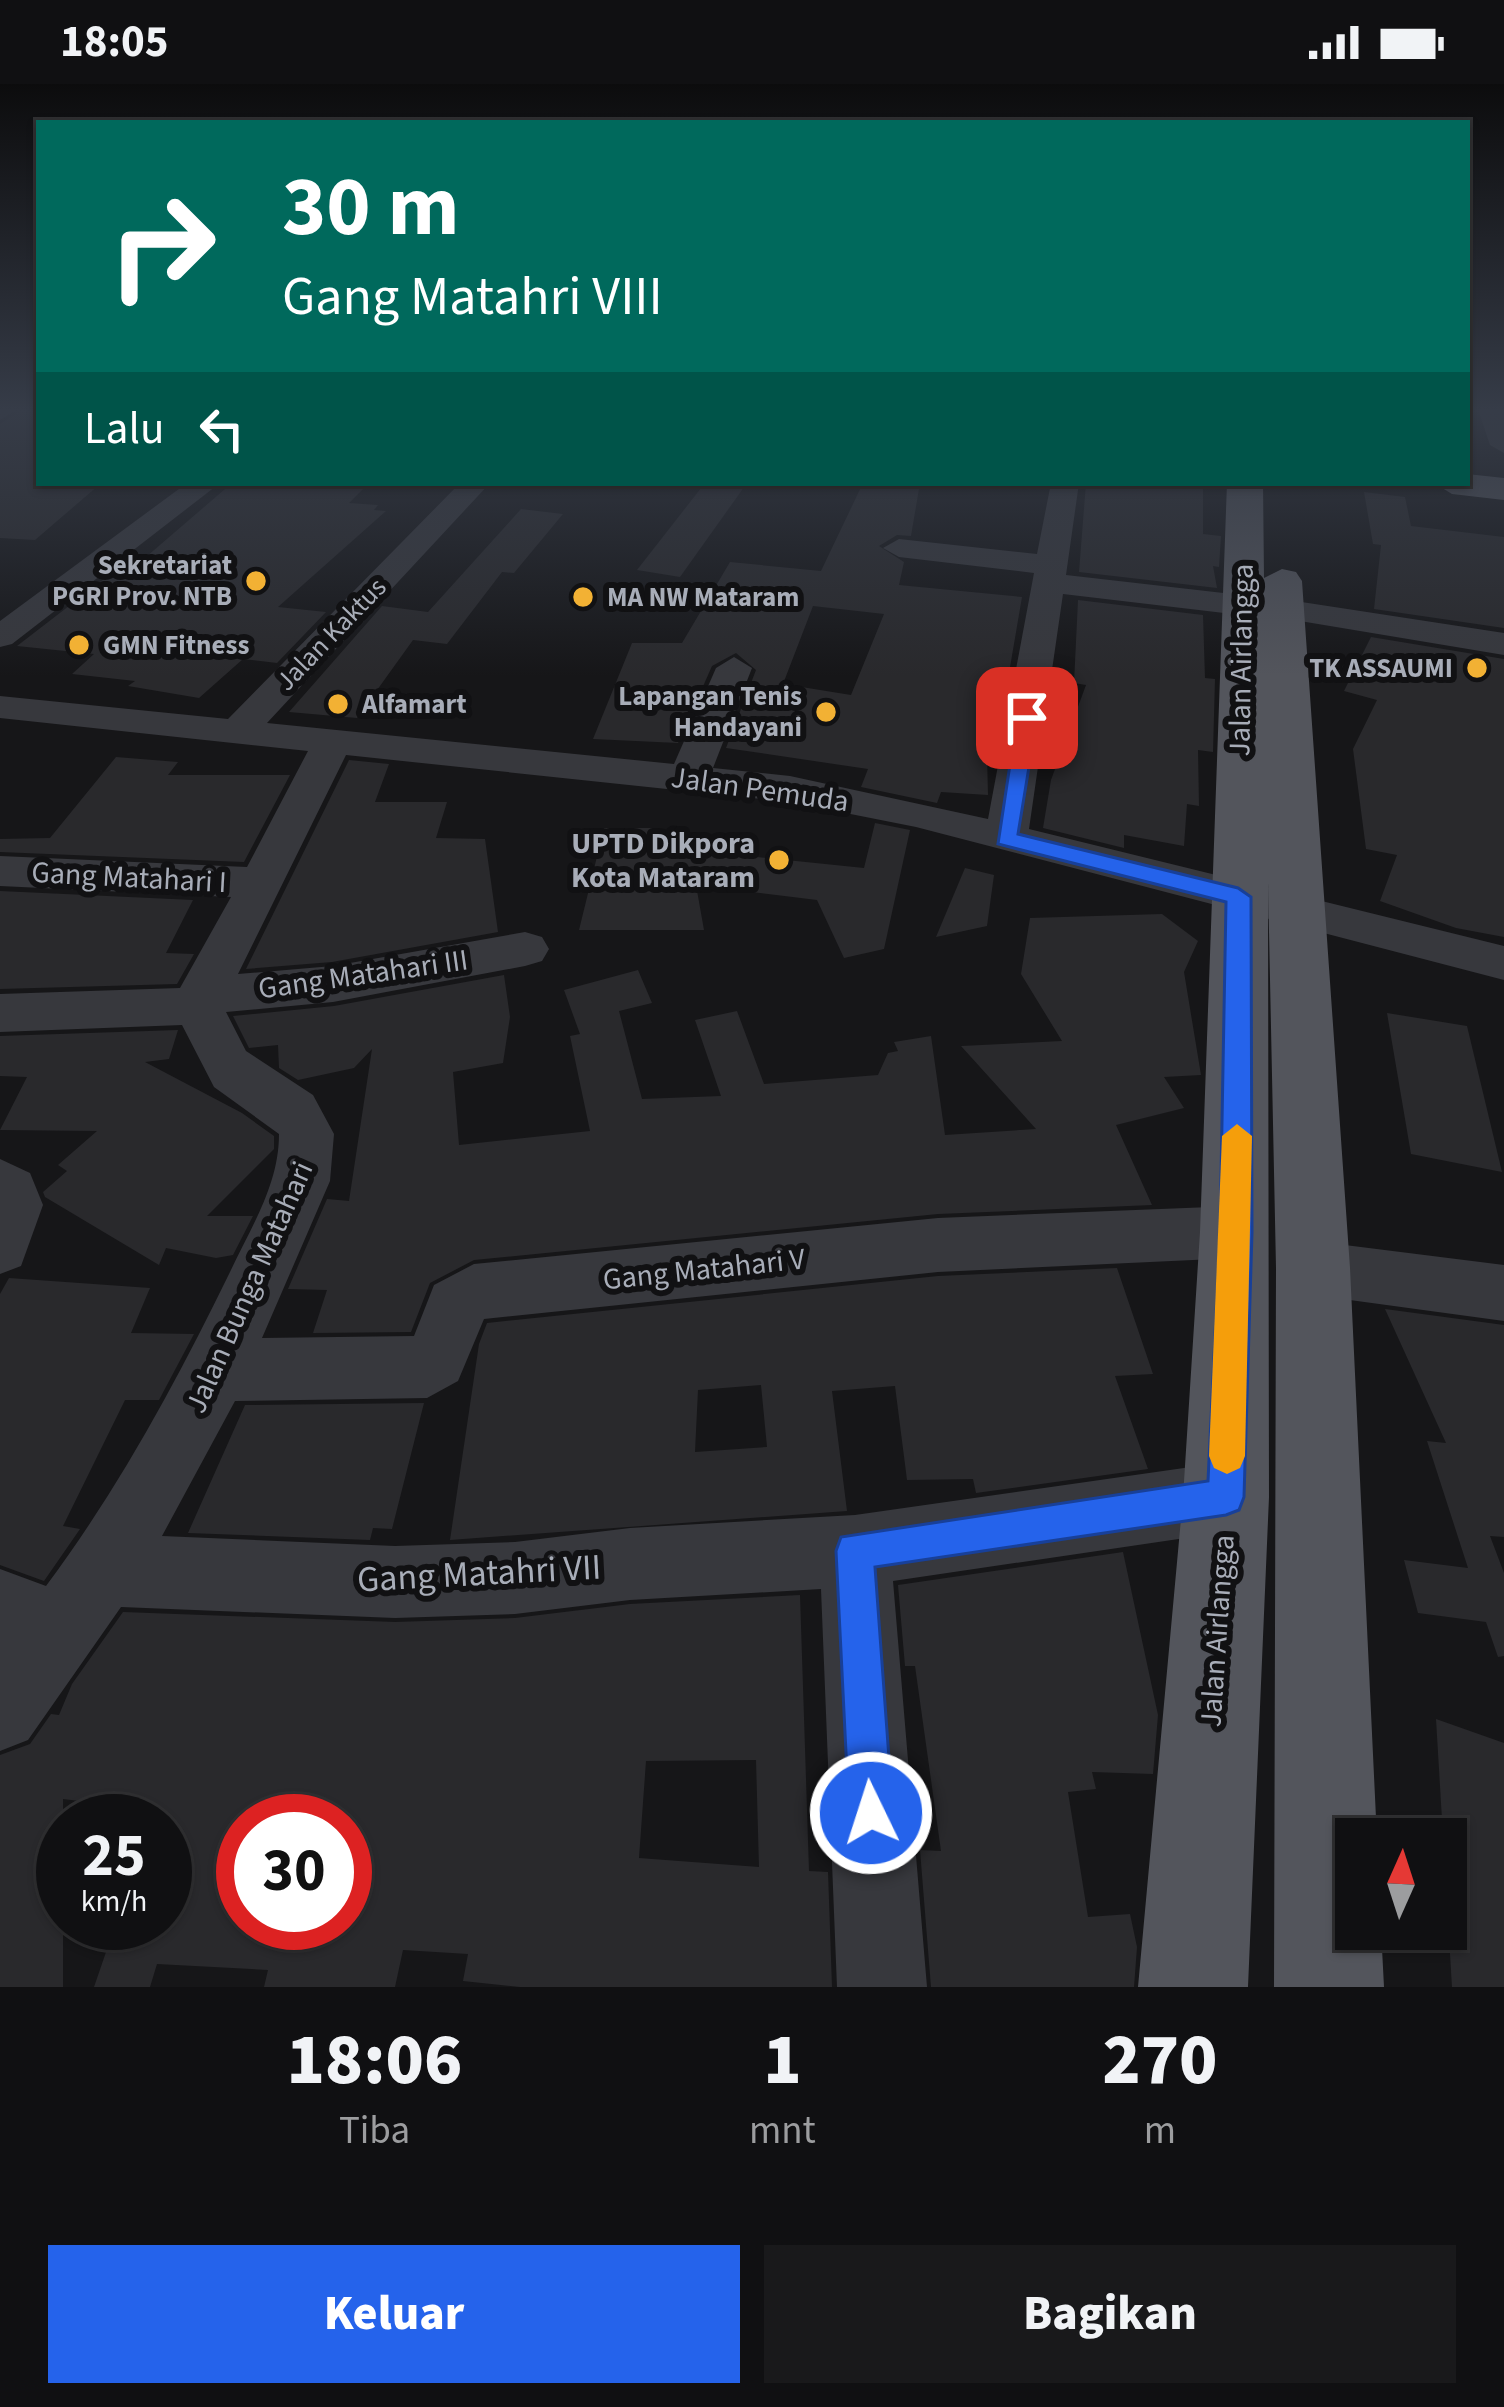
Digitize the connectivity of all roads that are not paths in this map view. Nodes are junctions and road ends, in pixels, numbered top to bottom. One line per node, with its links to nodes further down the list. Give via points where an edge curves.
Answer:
1 (186, 498): 9 (street)
2 (462, 498): 13 (street, Jalan Kaktus)
3 (1063, 498): 7 (street)
4 (1246, 498): 8 (main road, Jalan Airlangga)
5 (1280, 498): 8 (main road, Jalan Airlangga)
6 (899, 548): 7 (street)
7 (1052, 575): 8 (street); 16 (street)
8 (1262, 607): 10 (street); 19 (main road, Jalan Airlangga)
9 (0, 637)
10 (1504, 644)
11 (734, 668): 15 (street)
12 (0, 707): 13 (street, Jalan Pemuda)
13 (236, 734): 14 (street, Jalan Pemuda)
14 (331, 745): 15 (street, Jalan Pemuda); 18 (street)
15 (688, 777): 16 (street, Jalan Pemuda, via 790,789)
16 (1006, 839): 19 (street, Jalan Pemuda)
17 (0, 871): 18 (street, Gang Matahari I)
18 (257, 883): 22 (street)
19 (1267, 904): 21 (street, Jalan Pemuda); 25 (main road, Jalan Airlangga); 27 (main road, Jalan Airlangga)
20 (525, 950): 22 (street, Gang Matahari III)
21 (1504, 963)
22 (199, 1001): 23 (street, Gang Matahari III); 29 (street, Jalan Bunga Matahari, via 233,1072 295,1108 310,1141 302,1181)
23 (0, 1013)
24 (0, 1183): 26 (street, via 14,1205)
25 (1236, 1232): 29 (street, Gang Matahari V, via 938,1245 474,1292 455,1304 438,1357 427,1366); 30 (main road, Jalan Airlangga)
26 (0, 1247)
27 (1313, 1268): 28 (street); 37 (main road, Jalan Airlangga)
28 (1504, 1293)
29 (219, 1370): 32 (street, Jalan Bunga Matahari)
30 (1226, 1497): 31 (street, Gang Matahri VII); 36 (main road, Jalan Airlangga)
31 (855, 1551): 32 (street, Gang Matahri VII, via 395,1582); 35 (street)
32 (103, 1570): 33 (street, Jalan Bunga Matahari)
33 (29, 1616): 34 (street, Jalan Bunga Matahari)
34 (0, 1712)
35 (882, 1987)
36 (1192, 1987)
37 (1329, 1987)

